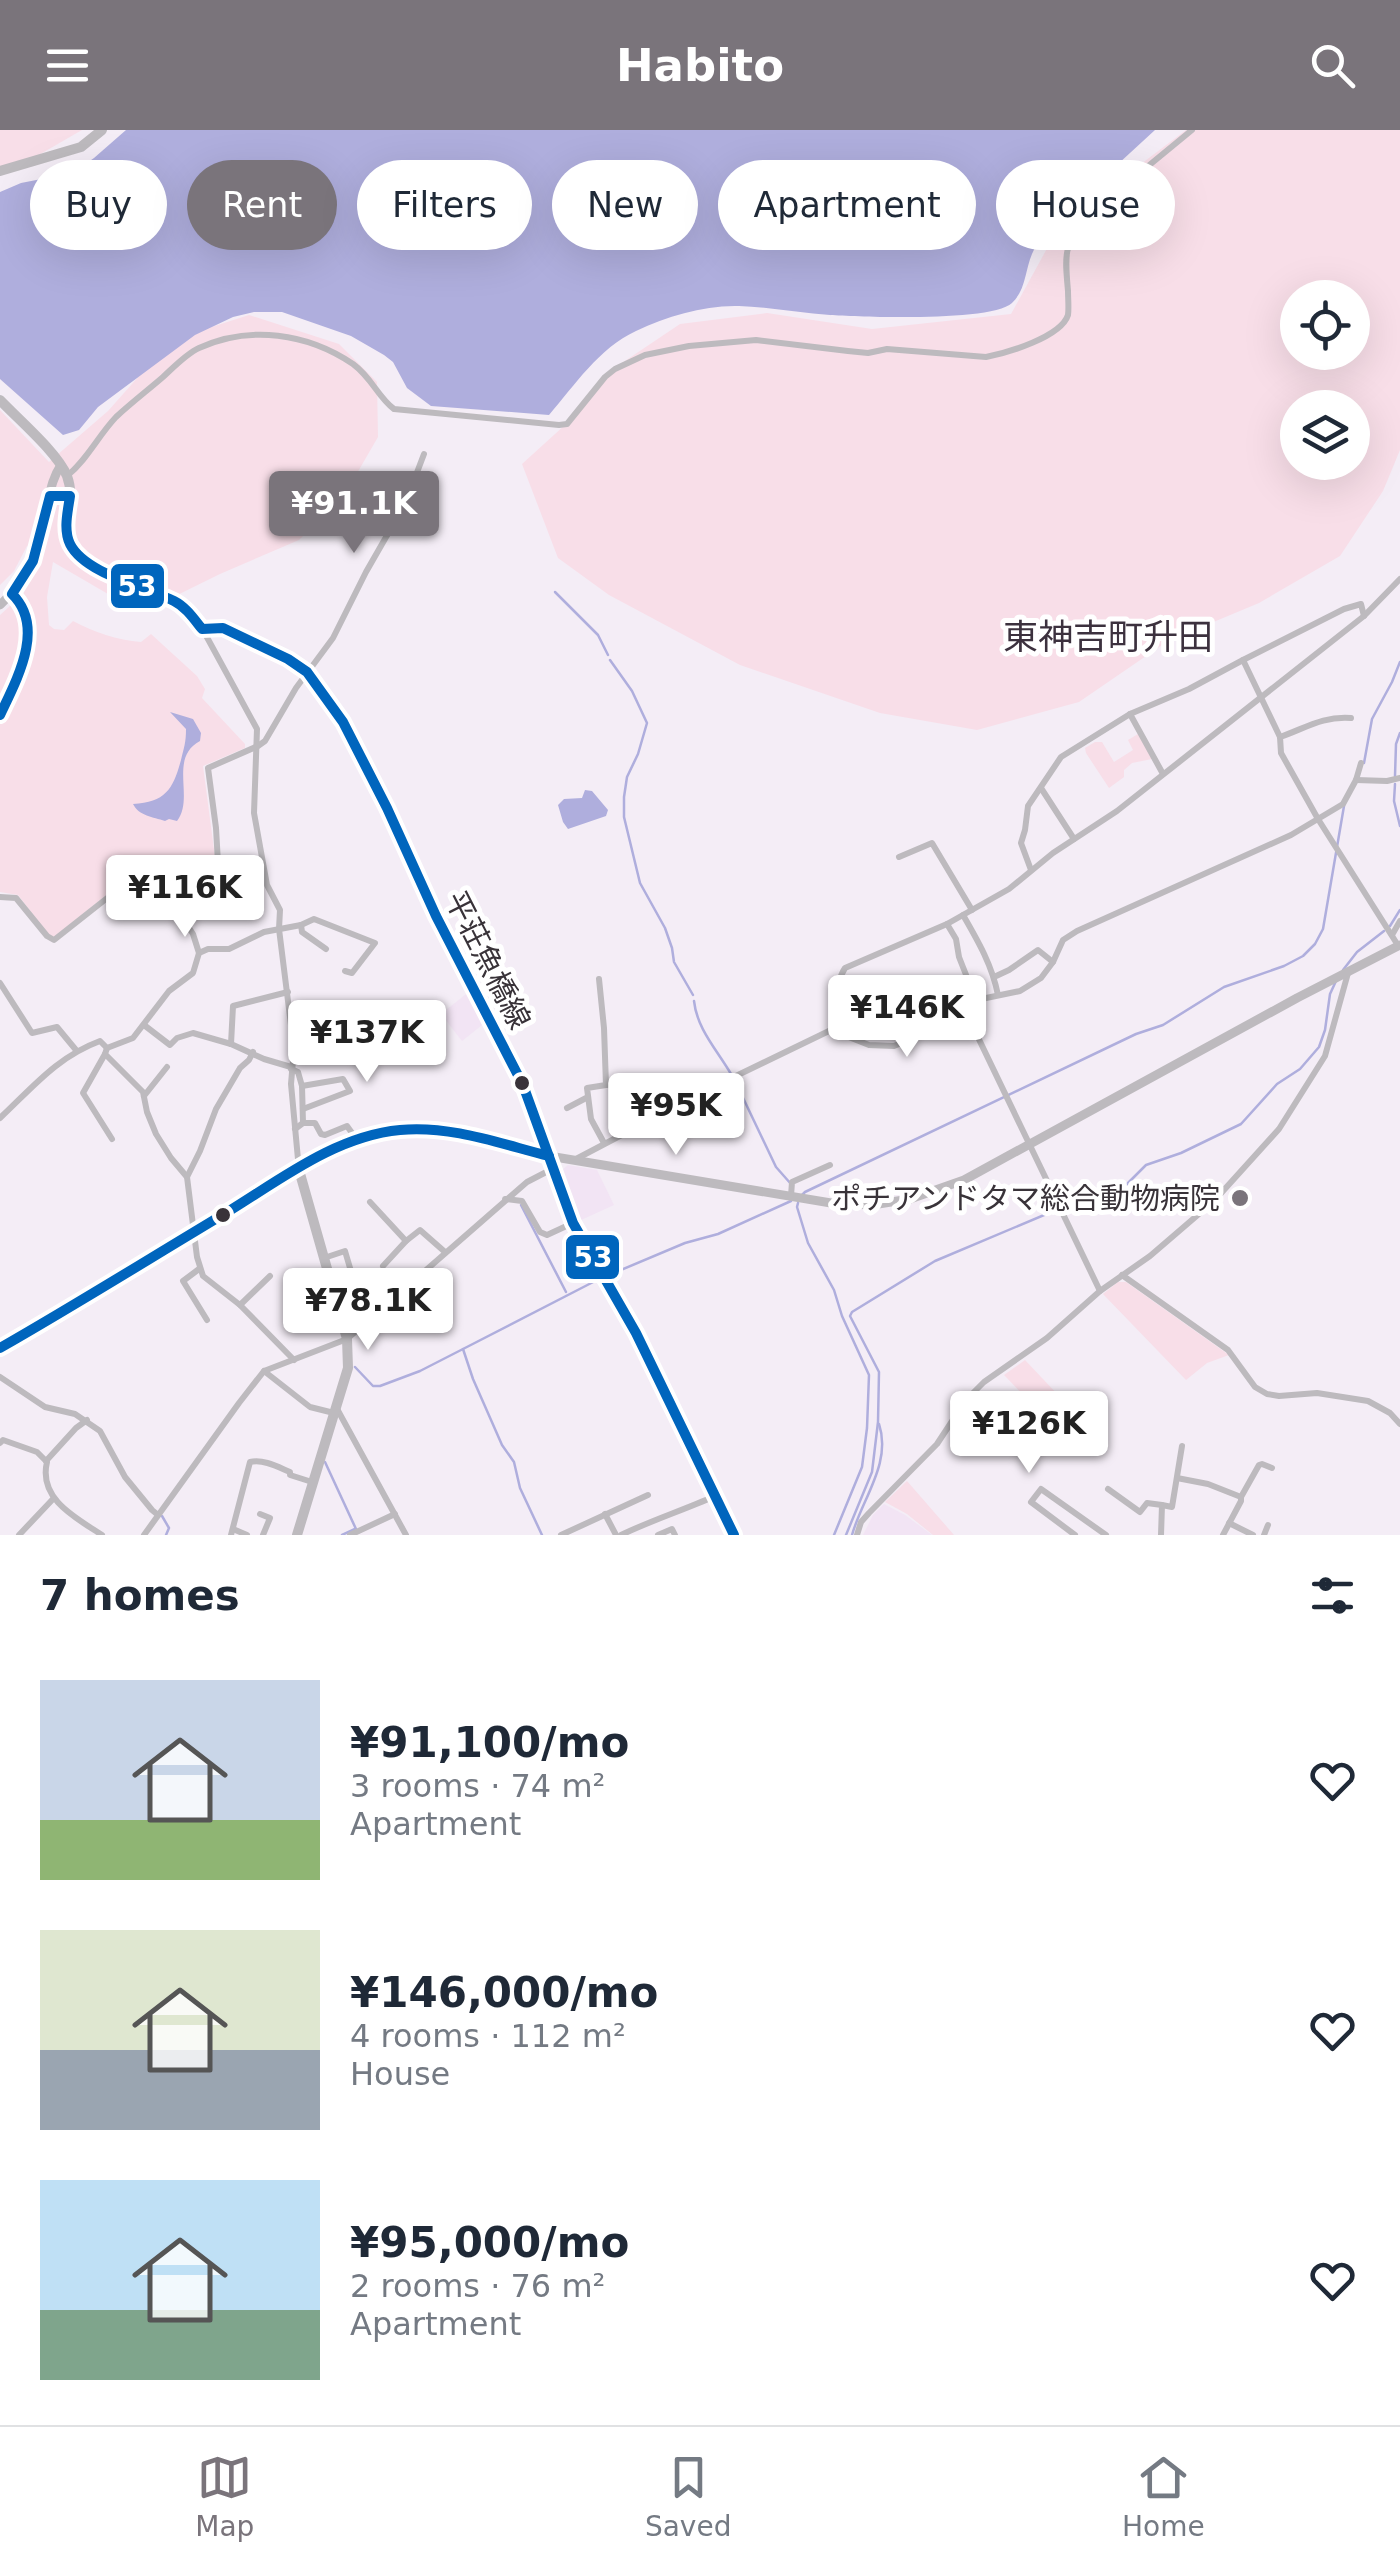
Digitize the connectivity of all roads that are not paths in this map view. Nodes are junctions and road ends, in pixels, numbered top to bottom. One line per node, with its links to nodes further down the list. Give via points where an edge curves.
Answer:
1 (102, 130): 3 (main road, via 81,147)
2 (1192, 130): 7 (street, via 1073,233 1066,252 1068,313 1059,328 999,354 868,353 756,340 689,346 615,368 568,424 558,425 394,409 374,382 326,350 289,336 241,337 195,350 117,417)
3 (0, 171)
4 (0, 400): 6 (main road, 平荘魚橋線)
5 (424, 454): 15 (street, via 405,504 333,638)
6 (61, 465): 7 (main road, 平荘魚橋線); 8 (street)
7 (67, 476): 9 (main road, 平荘魚橋線)
8 (50, 496): 9 (street); 11 (street, via 28,567)
9 (70, 496): 13 (main road, 平荘魚橋線, via 66,526 78,555 174,601)
10 (1400, 579): 12 (street)
11 (0, 606)
12 (1364, 616): 14 (street, via 1361,604 1344,609); 16 (street)
13 (202, 629): 15 (main road, 平荘魚橋線, via 223,628); 20 (street, via 257,728)
14 (1243, 660): 16 (street); 17 (street)
15 (307, 672): 20 (street); 73 (main road, 平荘魚橋線, via 343,722 387,808 524,1085)
16 (1261, 698): 19 (street); 22 (street)
17 (1130, 714): 22 (street); 25 (street, via 1061,757)
18 (1351, 718): 19 (street, via 1334,717)
19 (1280, 737): 26 (street, via 1281,753)
20 (258, 746): 30 (street, via 208,768 218,863 192,874 174,860); 37 (street, via 254,813)
21 (1361, 763): 24 (street)
22 (1163, 774): 27 (street)
23 (1400, 778): 24 (street)
24 (1359, 781): 26 (street, via 1343,804)
25 (1041, 788): 27 (street); 29 (street, via 1028,806 1021,843)
26 (1318, 819): 38 (street); 42 (street, via 1076,931 1063,940)
27 (1074, 839): 29 (street)
28 (899, 857): 32 (street, via 932,844)
29 (1031, 870): 32 (street)
30 (136, 896): 31 (street, via 128,904 111,895 54,940 16,898); 41 (street, via 184,920)
31 (0, 897)
32 (972, 910): 33 (street)
33 (963, 915): 35 (street); 45 (street)
34 (1400, 921): 38 (street)
35 (947, 924): 50 (street, via 972,990); 52 (street, via 845,968)
36 (301, 925): 37 (street); 40 (street); 43 (street, via 314,919 375,943)
37 (279, 929): 41 (street, via 229,949); 48 (street)
38 (1392, 935): 39 (street)
39 (1400, 946): 44 (street)
40 (326, 949)
41 (199, 952): 51 (street, via 193,973 169,991)
42 (1053, 962): 45 (street, via 1038,950); 49 (street, via 1020,992)
43 (346, 972)
44 (1346, 973): 72 (street); 89 (street, via 1325,1056 1279,1128 1214,1200)
45 (994, 977): 49 (street)
46 (0, 983): 54 (street, via 32,1033 58,1027)
47 (603, 984): 60 (street)
48 (288, 992): 53 (street, via 232,1006); 58 (street)
49 (998, 995): 50 (street)
50 (968, 1002): 52 (street, via 932,1030 894,1046 869,1045); 72 (street, via 974,1030)
51 (144, 1025): 53 (street, via 170,1045 193,1033); 55 (street)
52 (831, 1030): 71 (street)
53 (232, 1044): 56 (street)
54 (76, 1050): 55 (street, via 100,1041); 66 (street)
55 (106, 1051): 62 (street); 69 (street, via 83,1093)
56 (253, 1052): 58 (street); 78 (street, via 216,1109)
57 (168, 1067): 62 (street)
58 (291, 1068): 61 (street); 68 (street)
59 (623, 1083): 60 (street)
60 (606, 1085): 63 (street, via 587,1088)
61 (302, 1086): 64 (street); 64 (street, via 343,1079 350,1090)
62 (144, 1096): 78 (street, via 156,1134)
63 (588, 1097): 65 (street); 71 (street)
64 (303, 1108): 67 (street)
65 (567, 1108)
66 (0, 1118)
67 (303, 1123): 68 (street); 70 (street, via 315,1122 325,1136 347,1126)
68 (294, 1130): 77 (street)
69 (112, 1139)
70 (357, 1140): 73 (main road, via 398,1130 441,1131); 77 (main road)
71 (604, 1143): 74 (street)
72 (1029, 1144): 79 (street, via 964,1180 910,1198 872,1205); 91 (street)
73 (550, 1156): 74 (street); 76 (street)
74 (574, 1161): 79 (street)
75 (830, 1165): 79 (street, via 792,1182)
76 (554, 1168): 80 (street); 82 (street)
77 (299, 1170): 83 (street); 86 (main road)
78 (187, 1176): 83 (street)
79 (795, 1194)
80 (506, 1199): 82 (street, via 522,1201 547,1235); 85 (street)
81 (370, 1202): 84 (street)
82 (573, 1223): 111 (street, via 636,1333)
83 (194, 1232): 88 (street); 96 (street)
84 (406, 1241): 85 (street, via 420,1230); 87 (street)
85 (446, 1252): 94 (street)
86 (324, 1258): 94 (street, via 345,1251); 95 (main road)
87 (383, 1266)
88 (199, 1269): 92 (street); 93 (street, via 184,1281)
89 (1122, 1275): 91 (street); 102 (street, via 1228,1350 1267,1394 1368,1401)
90 (270, 1276): 92 (street)
91 (1100, 1291): 137 (street, via 984,1382)
92 (240, 1306): 97 (street)
93 (207, 1320)
94 (366, 1322): 95 (street)
95 (347, 1339): 97 (street); 100 (main road, via 348,1368)
96 (0, 1348)
97 (294, 1360): 98 (street)
98 (264, 1371): 100 (street, via 310,1407); 119 (street)
99 (0, 1378): 101 (street, via 45,1407)
100 (335, 1409): 108 (main road); 117 (street)
101 (87, 1420): 105 (street); 119 (street)
102 (1400, 1424)
103 (1, 1440): 105 (street)
104 (1182, 1446): 107 (street)
105 (46, 1461): 113 (street, via 43,1479)
106 (1272, 1468): 112 (street, via 1259,1466)
107 (1177, 1478): 112 (street); 114 (street, via 1172,1507)
108 (312, 1482): 123 (street, via 250,1462); 129 (main road)
109 (1108, 1489): 114 (street, via 1140,1512 1147,1503)
110 (648, 1494): 118 (street)
111 (715, 1496): 133 (street); 136 (street)
112 (1241, 1497): 120 (street)
113 (53, 1500): 124 (street); 125 (street)
114 (1162, 1505): 140 (street)
115 (1074, 1512): 121 (street); 121 (street, via 1041,1489 1030,1502); 139 (street)
116 (260, 1514): 128 (street, via 270,1518)
117 (395, 1514): 130 (street); 131 (street)
118 (605, 1514): 132 (street); 133 (street)
119 (158, 1515): 126 (street)
120 (1230, 1523): 141 (street); 142 (street)
121 (1063, 1526): 138 (street)
122 (1268, 1526): 143 (street)
123 (232, 1532): 127 (street)
124 (99, 1534)
125 (19, 1535)
126 (144, 1535)
127 (247, 1535)
128 (263, 1535)
129 (296, 1535)
130 (350, 1535)
131 (406, 1535)
132 (561, 1535)
133 (619, 1535)
134 (658, 1535): 135 (street, via 672,1529)
135 (675, 1535)
136 (734, 1535)
137 (856, 1535)
138 (1074, 1535)
139 (1106, 1535)
140 (1161, 1535)
141 (1223, 1535)
142 (1253, 1535)
143 (1264, 1535)

